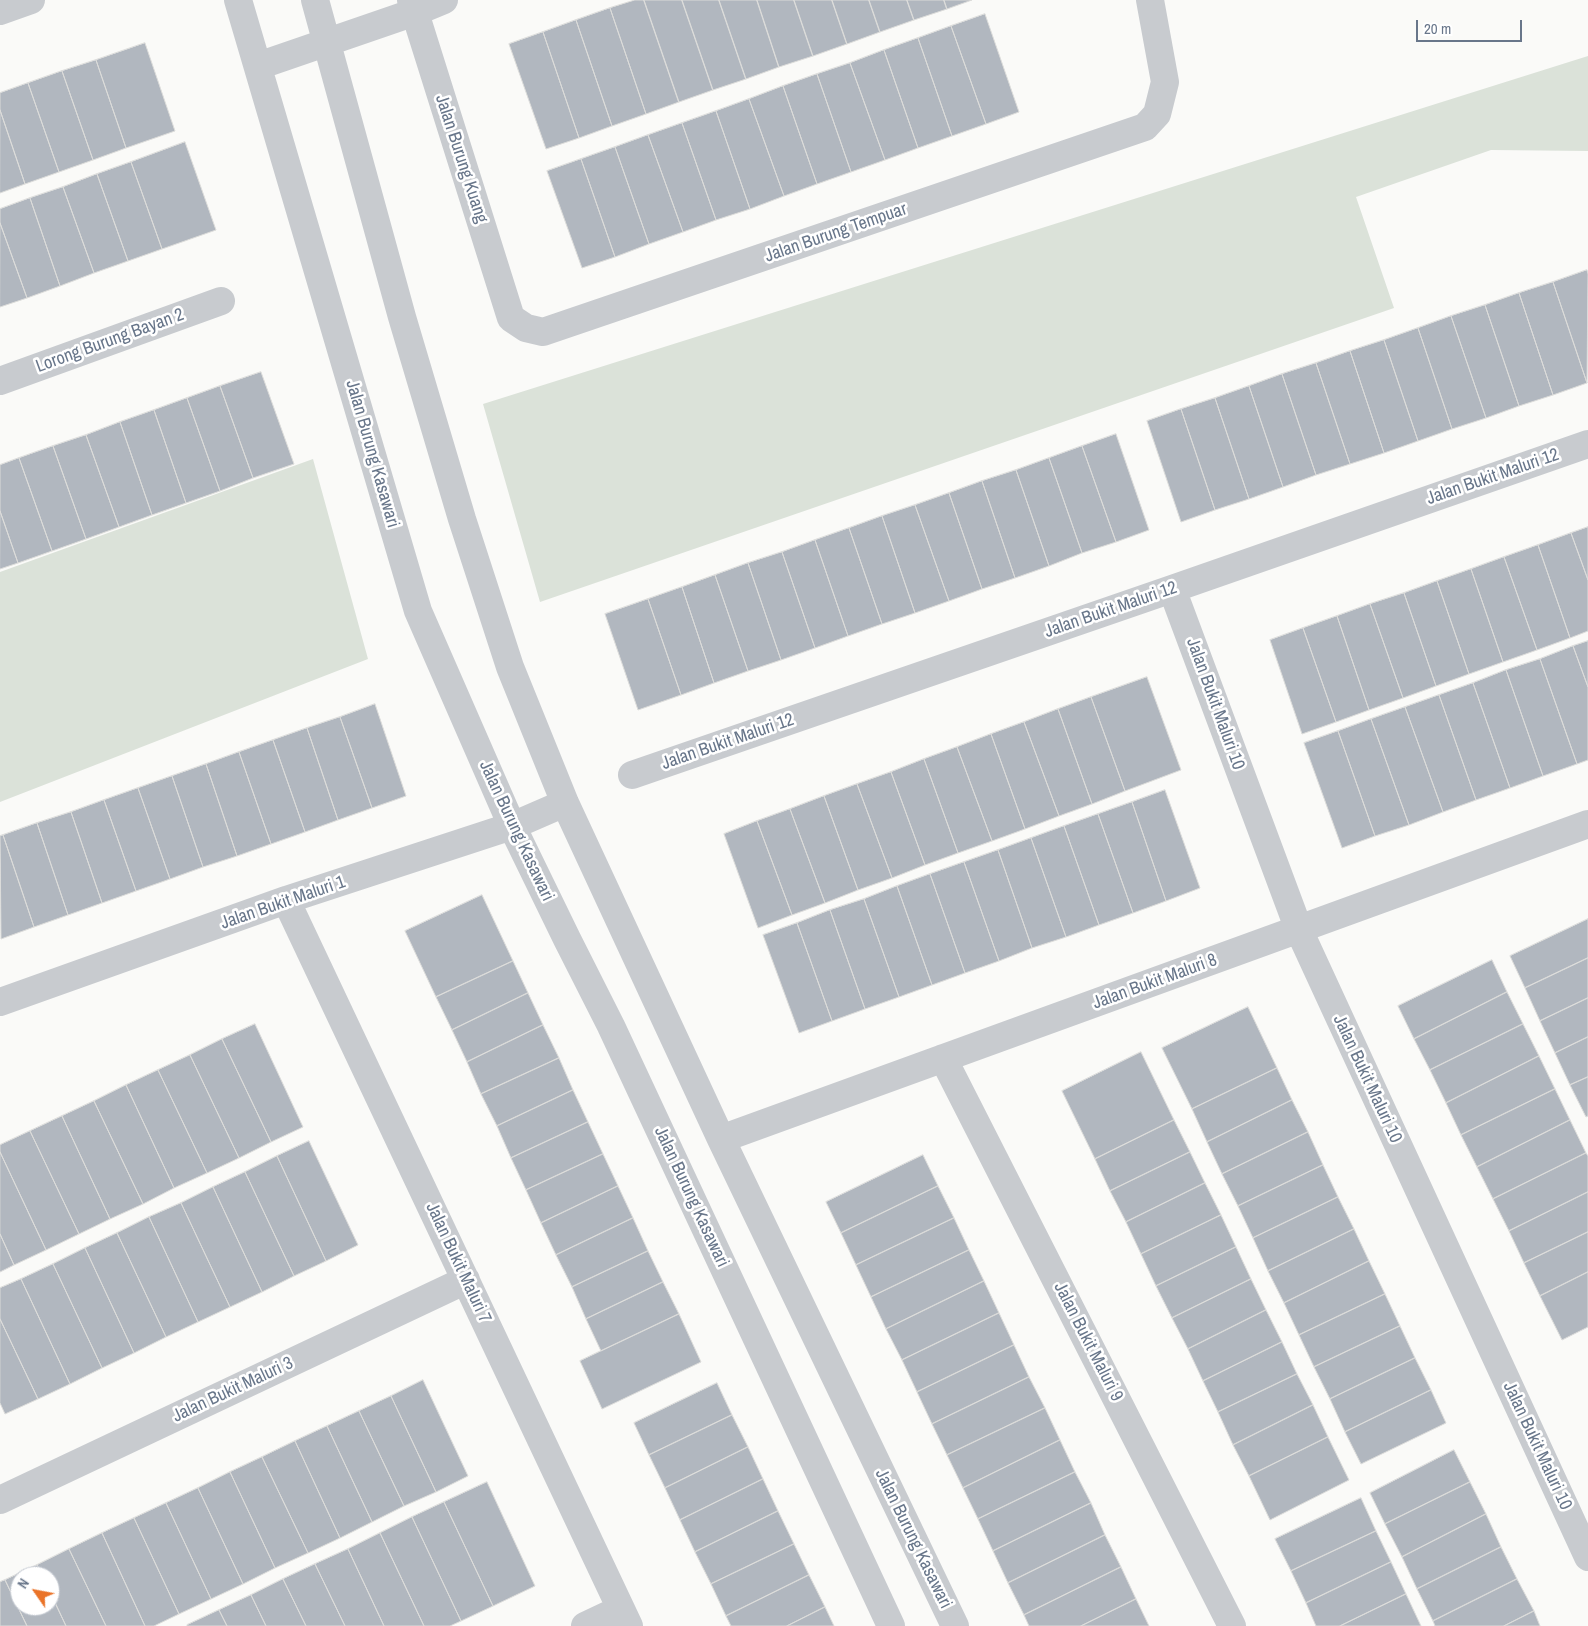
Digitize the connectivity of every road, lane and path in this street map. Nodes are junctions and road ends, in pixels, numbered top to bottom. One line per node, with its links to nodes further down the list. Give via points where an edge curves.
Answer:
1 (31, 0): 7 (street)
2 (238, 0): 9 (street, Jalan Burung Kasawari)
3 (315, 0): 8 (street, Jalan Burung Kasawari)
4 (444, 0): 6 (street)
5 (1150, 0): 11 (street, Jalan Burung Tempuar, via 1166,82 1157,114 1145,127 543,332 526,328)
6 (413, 6): 8 (street); 11 (street, Jalan Burung Kuang)
7 (0, 11)
8 (328, 42): 9 (street); 16 (street, Jalan Burung Kasawari, via 402,317 462,519 510,666)
9 (258, 66): 18 (street, Jalan Burung Kasawari, via 418,612)
10 (221, 301): 12 (street, Lorong Burung Bayan 2)
11 (511, 318)
12 (0, 381)
13 (1588, 444): 14 (street, Jalan Bukit Maluri 12)
14 (1172, 589): 15 (street, Jalan Bukit Maluri 12); 20 (street, Jalan Bukit Maluri 10)
15 (632, 775)
16 (565, 803): 18 (street, Jalan Bukit Maluri 1); 23 (street, Jalan Burung Kasawari)
17 (1588, 824): 20 (street, Jalan Bukit Maluri 8)
18 (512, 826): 19 (street, Jalan Bukit Maluri 1); 29 (street, Jalan Burung Kasawari, via 611,1026)
19 (286, 900): 21 (street, Jalan Bukit Maluri 1); 24 (street, Jalan Bukit Maluri 7)
20 (1299, 930): 22 (street, Jalan Bukit Maluri 8); 26 (street, Jalan Bukit Maluri 10)
21 (0, 1002)
22 (943, 1058): 23 (street, Jalan Bukit Maluri 8); 31 (street, Jalan Bukit Maluri 9)
23 (722, 1139): 30 (street, Jalan Burung Kasawari)
24 (466, 1280): 25 (street, Jalan Bukit Maluri 3); 27 (street, Jalan Bukit Maluri 7)
25 (0, 1500)
26 (1588, 1557)
27 (625, 1618): 28 (street)
28 (586, 1626)
29 (891, 1626)
30 (955, 1626)
31 (1232, 1626)

